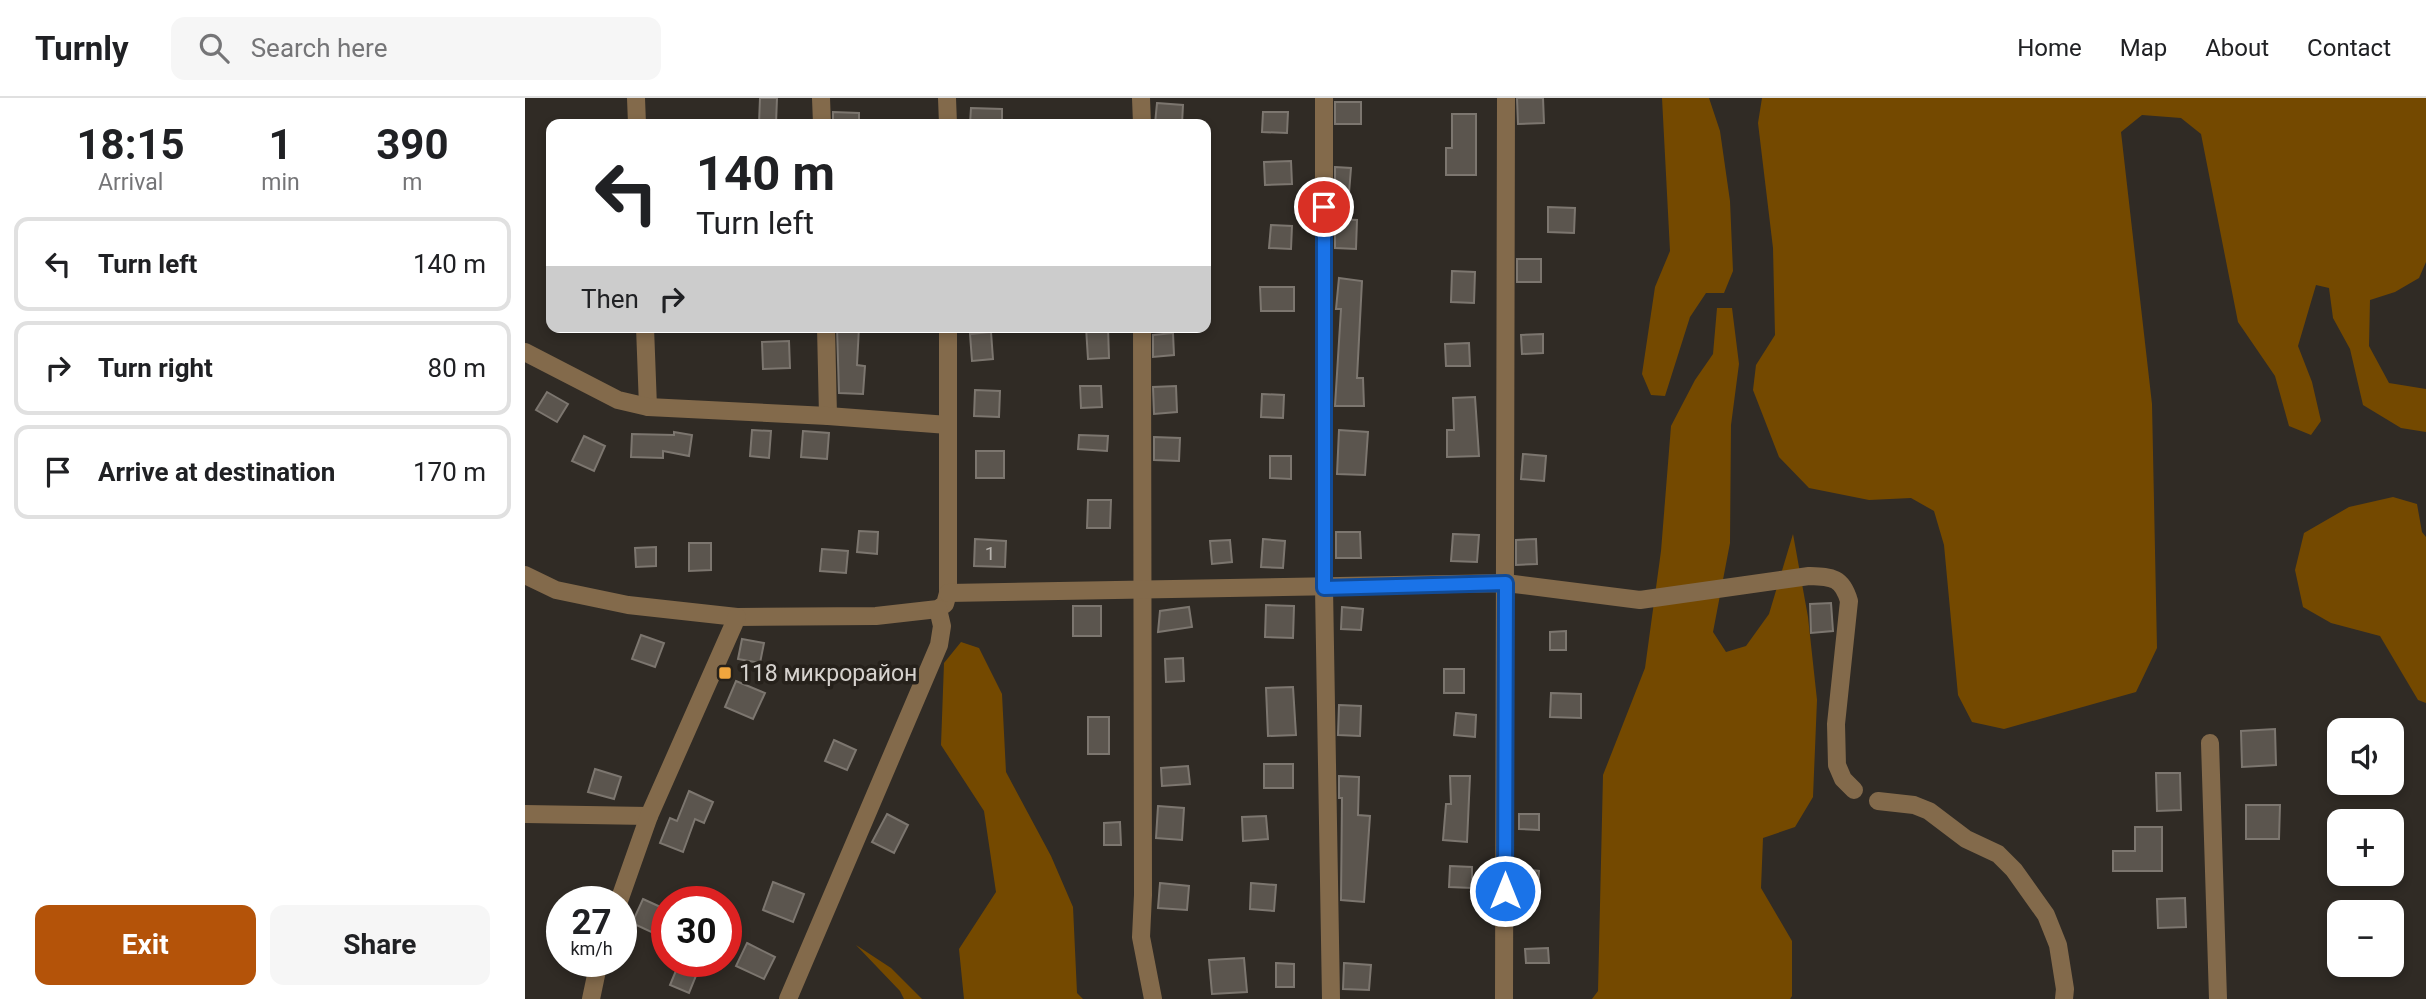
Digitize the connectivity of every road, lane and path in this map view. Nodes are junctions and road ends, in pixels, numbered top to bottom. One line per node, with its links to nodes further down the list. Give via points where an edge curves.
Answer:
1 (636, 98): 7 (street)
2 (821, 98): 8 (street)
3 (947, 98): 9 (street)
4 (1141, 98): 10 (street)
5 (1324, 98): 22 (street)
6 (1506, 98): 20 (street)
7 (637, 119)
8 (822, 119)
9 (948, 119)
10 (1142, 119)
11 (645, 333): 16 (street)
12 (826, 333): 17 (street)
13 (948, 333): 18 (street)
14 (1142, 333): 21 (street)
15 (525, 352): 16 (street, via 618,400)
16 (648, 407): 17 (street)
17 (828, 416): 18 (street)
18 (949, 425): 23 (street)
19 (525, 575): 25 (street, via 556,590 628,605)
20 (1506, 583): 22 (street); 27 (street, via 1640,600 1809,576 1839,582 1849,601 1836,724 1837,765); 38 (street)
21 (1143, 588): 22 (street); 23 (street); 33 (street, via 1140,937)
22 (1324, 588): 37 (street)
23 (948, 593): 24 (street)
24 (938, 609): 25 (street, via 876,616); 35 (street, via 939,645)
25 (737, 617): 30 (street)
26 (2210, 743): 40 (street)
27 (1854, 790)
28 (1878, 801): 39 (street, via 1929,811 1966,839 1998,854 2014,870 2046,915 2058,945)
29 (525, 814): 30 (street)
30 (649, 817): 31 (street)
31 (624, 886)
32 (596, 977): 34 (street)
33 (1152, 993): 36 (street)
34 (591, 999)
35 (788, 999)
36 (1168, 999)
37 (1331, 999)
38 (1504, 999)
39 (2064, 999)
40 (2218, 999)

